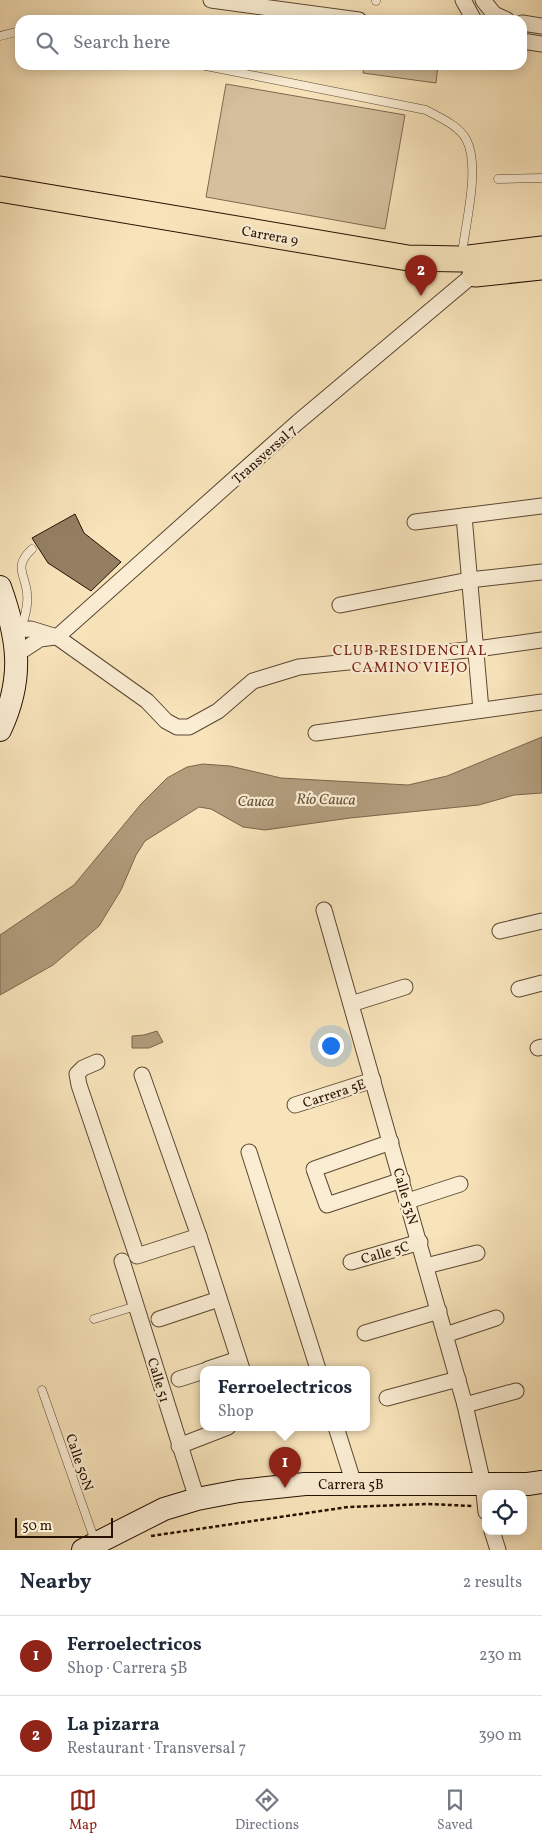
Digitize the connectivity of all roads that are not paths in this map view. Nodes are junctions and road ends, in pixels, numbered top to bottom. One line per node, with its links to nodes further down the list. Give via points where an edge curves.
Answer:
1 (211, 0): 4 (street)
2 (463, 0): 5 (street)
3 (483, 0): 6 (street)
4 (322, 15)
5 (471, 15)
6 (496, 15)
7 (527, 23): 8 (street)
8 (542, 26)
9 (15, 32): 10 (lane)
10 (0, 36)
11 (527, 42): 12 (street)
12 (542, 44)
13 (226, 70): 19 (lane, via 426,110 450,123 466,139 473,164)
14 (542, 178): 15 (lane)
15 (498, 179)
16 (0, 189): 19 (main road, Carrera 9)
17 (0, 204): 19 (main road, Carrera 9, via 402,272)
18 (542, 249): 19 (main road, Carrera 9)
19 (468, 266): 20 (main road, Carrera 9); 30 (street, Transversal 7)
20 (542, 268)
21 (542, 506): 22 (street)
22 (464, 516): 23 (street); 26 (street)
23 (415, 522)
24 (32, 549): 29 (lane, via 25,556 20,570 28,593 27,606)
25 (542, 572): 26 (street)
26 (469, 580): 28 (street); 32 (street)
27 (0, 587): 29 (main road)
28 (340, 605)
29 (17, 630): 30 (street, via 38,630); 33 (main road)
30 (57, 637): 32 (street, via 147,701 166,721 177,727 189,727 218,711 253,681 299,667); 33 (street, via 40,640)
31 (542, 640): 32 (street)
32 (477, 650): 35 (street)
33 (17, 654): 36 (main road, via 11,707)
34 (542, 702): 35 (street)
35 (481, 710): 37 (street)
36 (0, 730)
37 (316, 733)
38 (324, 910): 44 (street, Calle 53N)
39 (542, 921): 40 (street)
40 (500, 931)
41 (542, 983): 43 (street)
42 (404, 987): 44 (street)
43 (519, 988)
44 (351, 1004): 47 (street, Calle 53N)
45 (97, 1062): 54 (street, via 77,1074 79,1085 137,1256)
46 (142, 1075): 54 (street)
47 (373, 1080): 48 (street, Carrera 5E); 49 (street, Calle 53N)
48 (296, 1105)
49 (391, 1142): 51 (street, Calle 53N); 51 (street, via 314,1169 327,1205)
50 (249, 1152): 70 (street)
51 (402, 1180): 53 (street, Calle 53N)
52 (460, 1184): 53 (street)
53 (408, 1201): 55 (street, Calle 53N)
54 (198, 1236): 60 (street)
55 (420, 1242): 58 (street, Calle 5C); 59 (street, Calle 53N)
56 (477, 1253): 59 (street)
57 (122, 1260): 61 (street, Calle 51)
58 (351, 1262)
59 (426, 1266): 62 (street, Calle 53N)
60 (218, 1299): 65 (street); 68 (street)
61 (136, 1306): 64 (lane); 80 (street, Calle 51)
62 (439, 1311): 66 (street); 67 (street, Calle 53N)
63 (496, 1318): 67 (street)
64 (94, 1319)
65 (159, 1319)
66 (365, 1333)
67 (446, 1335): 73 (street, Calle 53N)
68 (240, 1364): 69 (street)
69 (227, 1366)
70 (317, 1366)
71 (200, 1372): 72 (street)
72 (179, 1379)
73 (458, 1379): 76 (street); 77 (street, Calle 53N)
74 (42, 1390): 87 (lane, Calle 50N)
75 (516, 1390): 77 (street)
76 (387, 1398)
77 (465, 1405): 83 (street, Calle 53N)
78 (218, 1431): 80 (street)
79 (337, 1431): 82 (street)
80 (179, 1446): 85 (street, Calle 51)
81 (542, 1482): 83 (main road, Carrera 5B)
82 (354, 1484): 83 (main road, Carrera 5B); 85 (main road, Carrera 5B, via 274,1486)
83 (483, 1484): 84 (street, Calle 53N)
84 (483, 1490)
85 (196, 1499): 87 (main road, Carrera 5B, via 164,1509)
86 (493, 1535): 88 (street)
87 (89, 1546)
88 (498, 1550)

